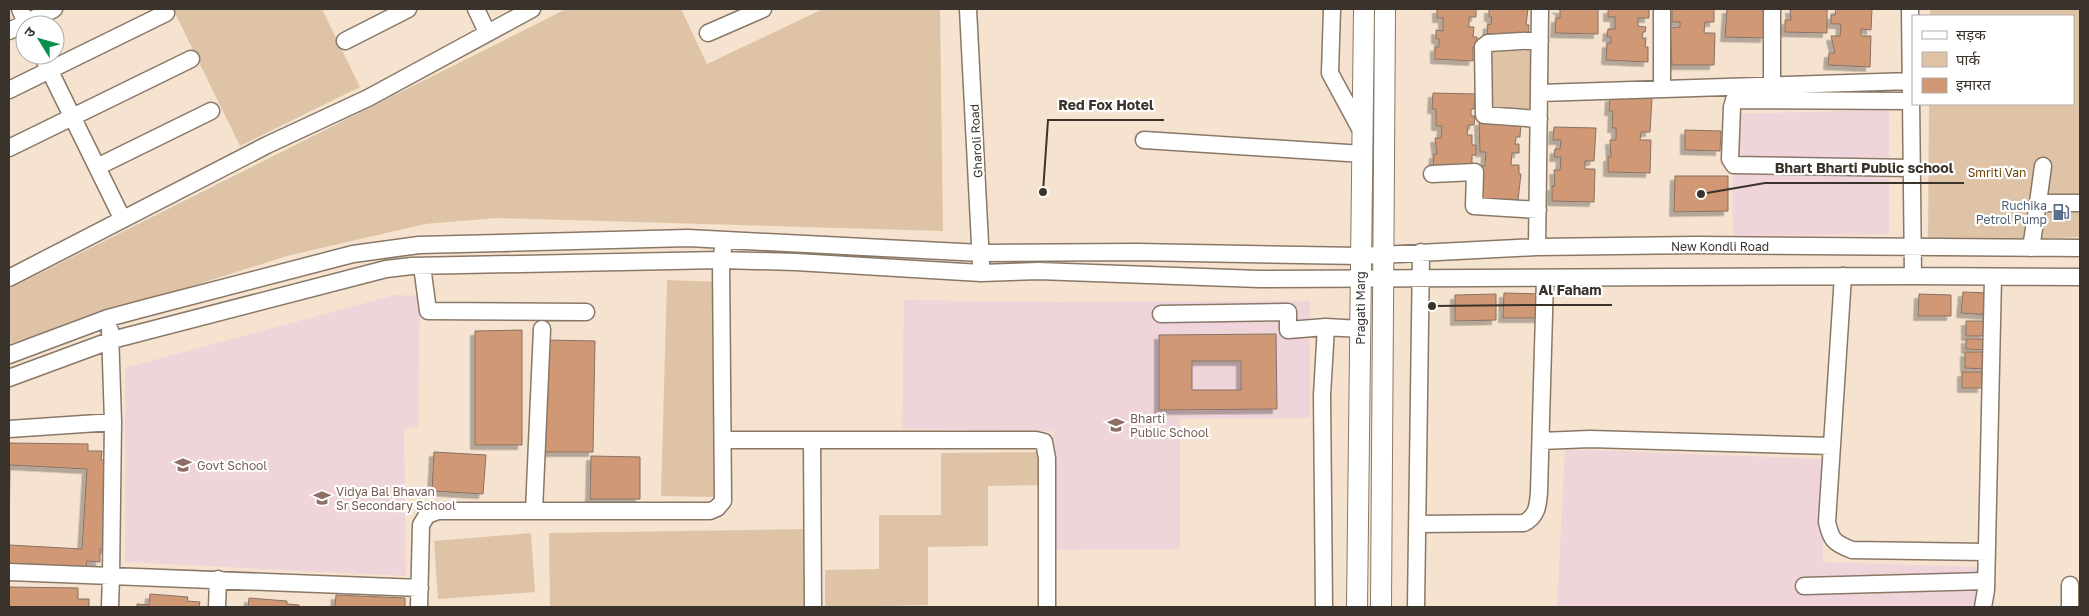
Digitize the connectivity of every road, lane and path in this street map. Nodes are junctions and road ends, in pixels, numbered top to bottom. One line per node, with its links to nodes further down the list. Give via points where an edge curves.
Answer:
1 (54, 9): 15 (street)
2 (408, 9): 19 (street)
3 (476, 9): 16 (street)
4 (532, 9): 16 (street)
5 (763, 9): 17 (street)
6 (968, 9): 50 (street, Gharoli Road)
7 (1332, 9): 32 (street, via 1330,73)
8 (1364, 9): 32 (main road, Pragati Marg)
9 (1385, 9): 51 (main road, Pragati Marg)
10 (1540, 9): 18 (street)
11 (1662, 9): 25 (street)
12 (1772, 9): 24 (street)
13 (1910, 9): 23 (street)
14 (166, 13): 22 (street)
15 (36, 15)
16 (487, 32): 43 (street, via 368,98)
17 (708, 33)
18 (1540, 40): 27 (street); 31 (street, via 1488,43 1483,47 1484,115)
19 (345, 41)
20 (191, 59): 30 (street)
21 (47, 65): 22 (street)
22 (50, 70): 26 (street); 30 (street)
23 (1911, 81): 24 (street); 28 (street)
24 (1772, 85): 25 (street)
25 (1662, 89): 27 (street)
26 (9, 90)
27 (1540, 93): 31 (street)
28 (1911, 101): 38 (street); 38 (street, via 1734,100 1730,160 1734,165)
29 (211, 111): 37 (street)
30 (72, 117): 34 (street); 37 (street)
31 (1539, 119): 42 (street)
32 (1363, 134): 35 (main road, Pragati Marg)
33 (1144, 140): 35 (street)
34 (9, 148)
35 (1362, 154): 52 (main road, Pragati Marg)
36 (2043, 166): 40 (street)
37 (97, 168): 43 (street)
38 (1912, 168): 46 (street)
39 (1432, 174): 42 (street, via 1475,172 1474,206)
40 (2038, 203): 41 (street); 47 (street)
41 (2080, 203)
42 (1538, 210): 45 (street)
43 (122, 218): 61 (street)
44 (726, 239): 50 (street, New Kondli Road); 53 (street); 67 (street, New Kondli Road, via 443,244 390,248 353,254)
45 (1537, 247): 46 (street, New Kondli Road); 49 (street, New Kondli Road)
46 (1912, 247): 47 (street, New Kondli Road); 57 (street)
47 (2032, 248): 48 (street, New Kondli Road)
48 (2080, 248)
49 (1421, 252): 51 (street, New Kondli Road); 58 (street)
50 (981, 253): 52 (street, New Kondli Road); 55 (street, Gharoli Road)
51 (1383, 255): 52 (street, New Kondli Road); 63 (main road, Pragati Marg)
52 (1360, 256): 62 (main road, Pragati Marg)
53 (721, 260): 54 (street); 55 (street); 76 (street)
54 (422, 266): 65 (street, via 428,311); 71 (street, via 386,269)
55 (981, 273): 62 (street, via 1038,271 1259,279)
56 (1843, 276): 57 (street); 64 (street); 79 (street)
57 (1913, 276): 59 (street)
58 (1419, 277): 63 (street); 64 (street); 81 (street)
59 (1993, 277): 60 (street); 82 (street)
60 (2080, 277)
61 (9, 278)
62 (1361, 278): 63 (street); 70 (main road, Pragati Marg)
63 (1384, 278): 97 (main road, Pragati Marg)
64 (1545, 278): 78 (street)
65 (586, 312)
66 (1161, 314): 68 (street, via 1288,312 1288,330)
67 (108, 318): 71 (street); 72 (street, New Kondli Road)
68 (1326, 328): 70 (street); 95 (street, via 1322,395)
69 (542, 329): 80 (street)
70 (1360, 329): 96 (main road, Pragati Marg)
71 (112, 340): 73 (street); 74 (street)
72 (9, 355)
73 (9, 378)
74 (113, 422): 75 (street); 84 (street)
75 (9, 429)
76 (723, 440): 77 (street); 80 (street, via 723,501 710,511)
77 (812, 440): 93 (street); 94 (street, via 1044,442 1047,458)
78 (1541, 441): 79 (street, via 1590,439); 81 (street, via 1538,504 1532,519 1510,524)
79 (1832, 446): 82 (street, via 1827,522 1830,537 1840,546 1852,550)
80 (534, 511): 89 (street, via 438,511 427,515 421,525)
81 (1417, 524): 98 (street)
82 (1986, 552): 86 (street)
83 (9, 572): 84 (street)
84 (111, 576): 85 (street); 90 (street)
85 (218, 579): 89 (street); 91 (street)
86 (1986, 581): 88 (street); 99 (street)
87 (2070, 585): 100 (street)
88 (1804, 586)
89 (420, 588): 92 (street)
90 (110, 607)
91 (217, 607)
92 (419, 607)
93 (813, 607)
94 (1047, 607)
95 (1324, 607)
96 (1357, 607)
97 (1381, 607)
98 (1416, 607)
99 (1983, 607)
100 (2070, 607)

